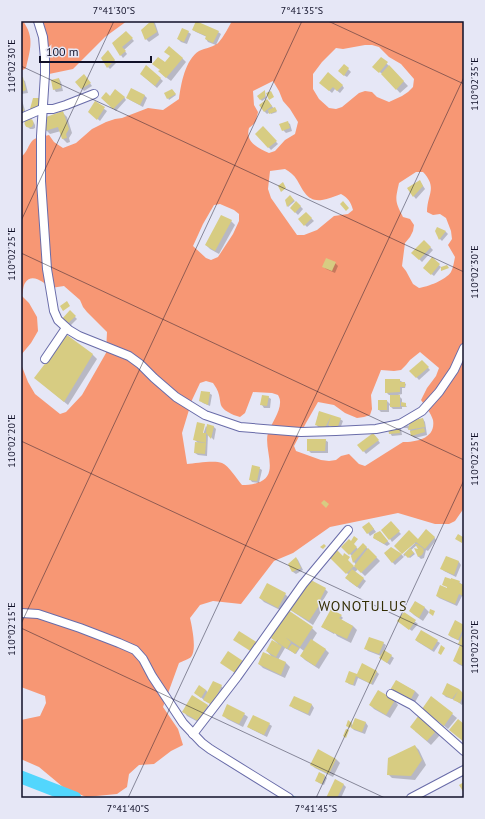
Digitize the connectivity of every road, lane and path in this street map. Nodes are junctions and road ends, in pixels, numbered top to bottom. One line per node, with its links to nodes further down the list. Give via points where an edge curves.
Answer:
1 (38, 21): 3 (street, via 46,59)
2 (94, 94): 3 (street, via 53,109)
3 (42, 109): 4 (street); 5 (street, via 41,181 47,269 54,311)
4 (21, 118)
5 (66, 328): 6 (street, via 79,336 129,356 176,397 205,415 240,427 301,432 376,429 400,424 422,410 439,392 454,370); 7 (street)
6 (464, 348)
7 (44, 359)
8 (348, 530): 11 (street, via 303,584 237,677)
9 (21, 613): 11 (street, via 38,614 135,650 183,723)
10 (391, 694): 12 (street, via 412,705)
11 (194, 731): 14 (street, via 210,749)
12 (464, 751)
13 (464, 770): 15 (street)
14 (289, 798)
15 (411, 798)

